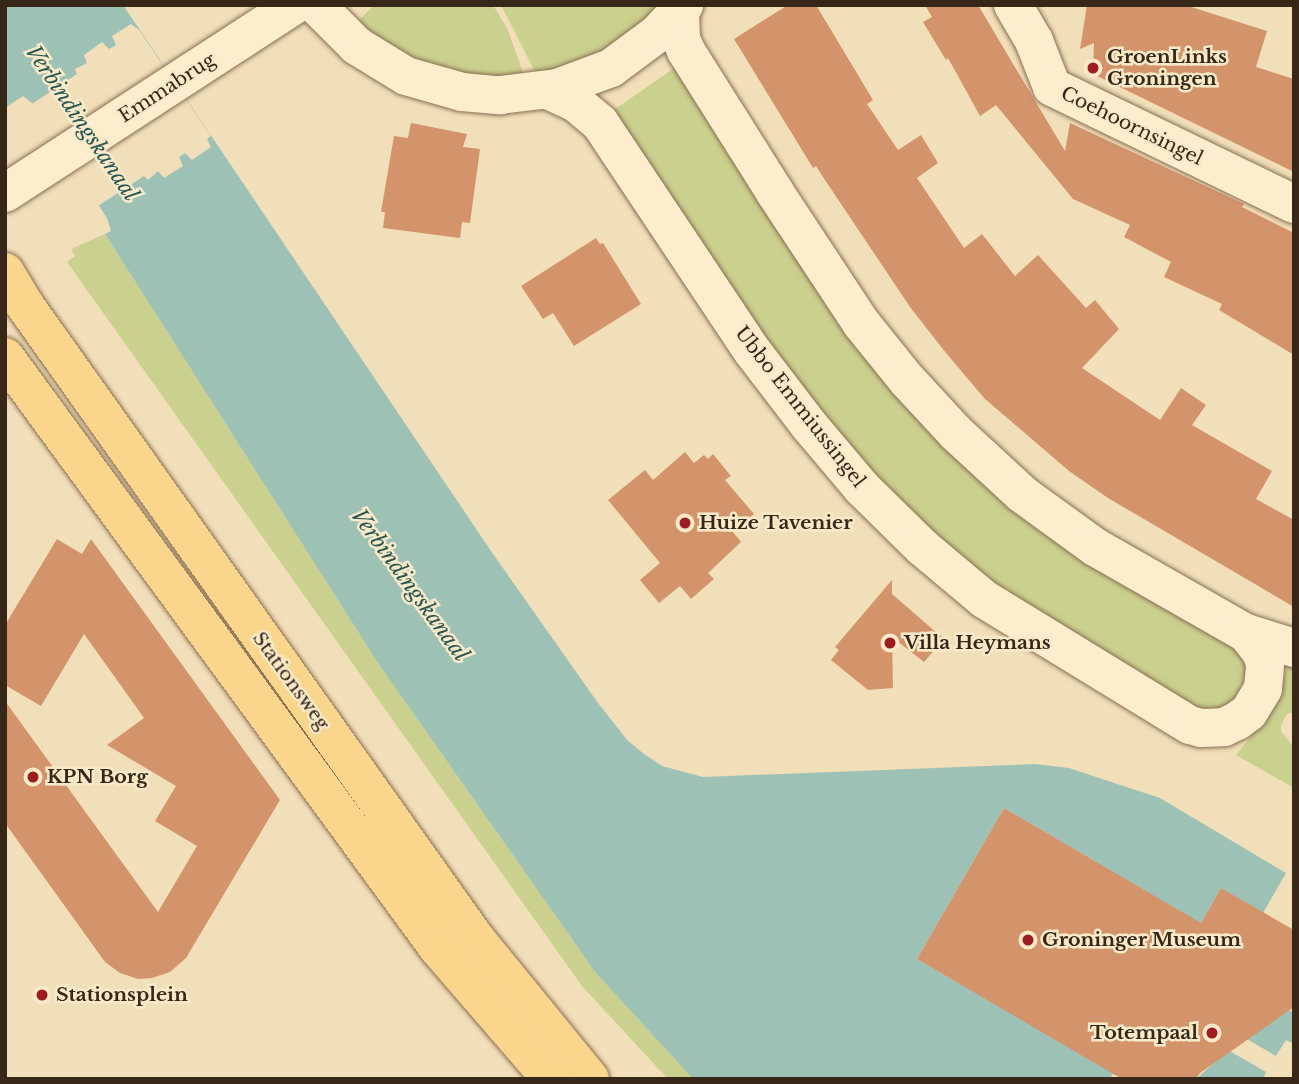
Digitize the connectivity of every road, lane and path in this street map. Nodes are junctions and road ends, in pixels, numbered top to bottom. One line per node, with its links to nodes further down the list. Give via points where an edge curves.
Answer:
1 (294, 5): 7 (street, Emmabrug)
2 (316, 5): 6 (street, via 372,58 424,83 481,95)
3 (1013, 5): 5 (street, Coehoornsingel)
4 (682, 8): 6 (street, via 643,46 611,68); 11 (street, Ubbo Emmiussingel, via 681,39 686,51 861,323 907,380 1022,494 1095,547)
5 (1040, 23): 8 (street, Coehoornsingel, via 1052,88)
6 (548, 90): 11 (street, Ubbo Emmiussingel, via 576,103 600,123 753,352 853,477 922,547 985,599 1189,725 1201,728 1237,721 1263,690 1265,664)
7 (5, 193)
8 (1294, 204)
9 (5, 272): 14 (main road, Stationsweg, via 475,938)
10 (5, 358): 13 (main road, Stationsweg, via 438,948)
11 (1246, 633): 12 (street, Ubbo Emmiussingel)
12 (1294, 648)
13 (551, 1079)
14 (590, 1079)

